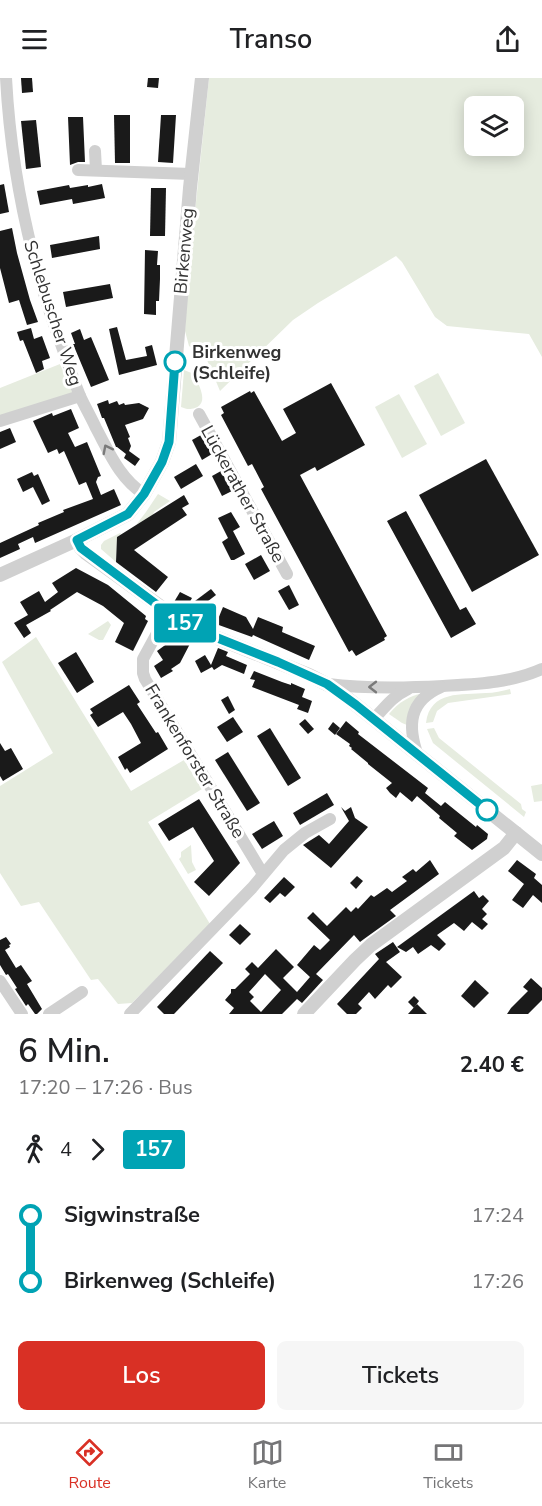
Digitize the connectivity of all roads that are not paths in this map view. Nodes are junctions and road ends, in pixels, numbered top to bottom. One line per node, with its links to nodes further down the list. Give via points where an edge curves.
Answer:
1 (6, 78): 7 (street, Schlebuscher Weg, via 10,144 31,250)
2 (202, 78): 6 (street, Birkenweg)
3 (95, 151): 5 (street)
4 (78, 170): 5 (street)
5 (96, 170): 6 (street)
6 (191, 174): 10 (street, Birkenweg, via 169,442)
7 (80, 396): 9 (street); 10 (street, Schlebuscher Weg, one-way to 7, via 119,470)
8 (199, 414): 12 (street, Lückerather Straße)
9 (0, 421)
10 (144, 494): 11 (street, Birkenweg, via 128,514)
11 (77, 540): 13 (street, Birkenweg); 14 (street, via 86,553)
12 (287, 574)
13 (0, 575)
14 (168, 613): 16 (street, via 199,631); 24 (street, Frankenforster Straße, via 143,659 145,679)
15 (542, 669): 17 (street, via 515,678)
16 (327, 684): 18 (street, one-way to 16); 19 (street)
17 (444, 686): 18 (street); 20 (street, via 423,698 416,709 411,728)
18 (418, 687): 19 (street, via 397,695)
19 (374, 719): 20 (street)
20 (418, 756): 22 (street)
21 (330, 819): 24 (street, via 295,840)
22 (516, 833): 23 (street); 30 (street, via 504,848 370,945)
23 (542, 854)
24 (263, 874): 29 (street)
25 (0, 981): 27 (street)
26 (82, 992): 28 (street)
27 (21, 1014)
28 (49, 1014)
29 (130, 1014)
30 (304, 1014)

